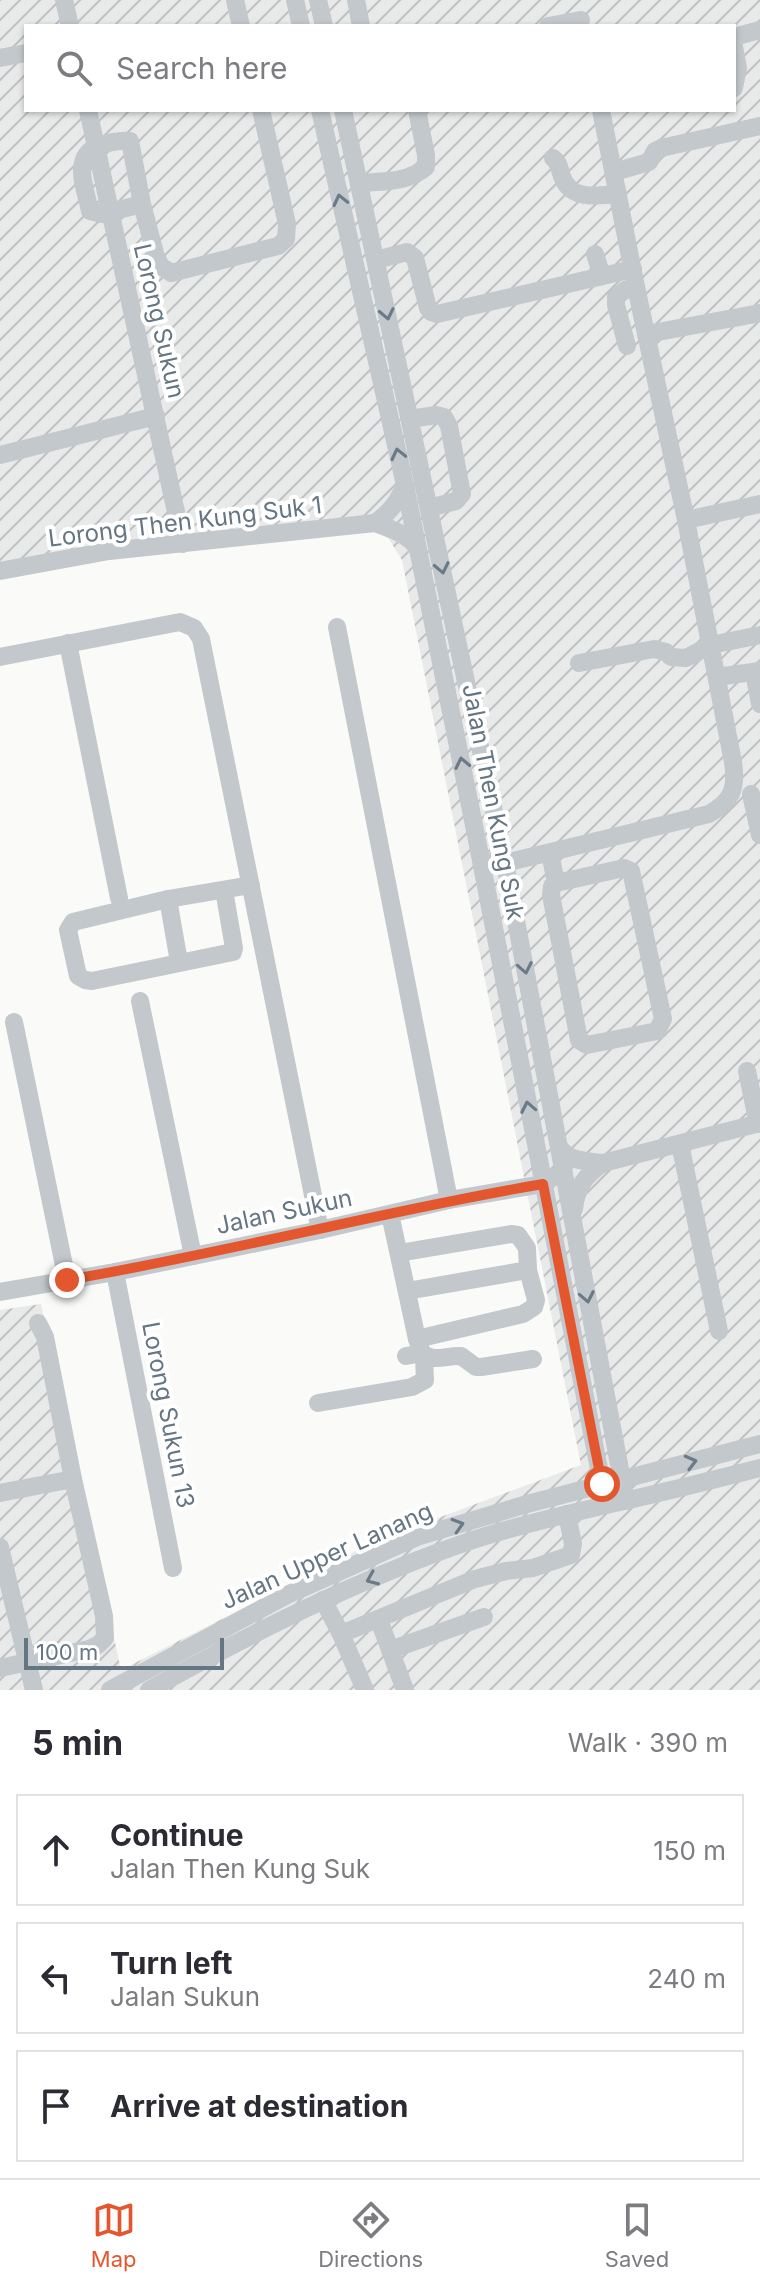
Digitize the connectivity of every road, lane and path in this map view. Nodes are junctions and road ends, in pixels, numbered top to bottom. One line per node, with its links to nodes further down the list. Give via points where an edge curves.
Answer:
1 (64, 0): 8 (street)
2 (235, 0): 9 (street)
3 (295, 0): 10 (street)
4 (318, 0): 11 (street)
5 (356, 0): 12 (street)
6 (577, 0): 7 (street)
7 (582, 23)
8 (70, 24)
9 (241, 24)
10 (301, 24)
11 (324, 24)
12 (361, 24)
13 (760, 30): 14 (street)
14 (736, 36)
15 (24, 53): 17 (street)
16 (736, 57): 18 (street)
17 (0, 58)
18 (736, 78)
19 (88, 112): 26 (street, Lorong Sukun)
20 (261, 112): 31 (street, via 287,224 286,239 278,246 171,273 156,257)
21 (320, 112): 43 (street, Jalan Then Kung Suk, one-way to 21)
22 (343, 112): 29 (street, Jalan Then Kung Suk)
23 (417, 112): 29 (street, via 426,167 408,178)
24 (601, 112): 28 (street)
25 (760, 126): 28 (street, via 661,148 649,162)
26 (96, 147): 31 (street, via 130,141); 32 (street, Lorong Sukun)
27 (553, 158): 30 (street, via 575,192)
28 (614, 172): 30 (street)
29 (359, 183): 34 (street, Jalan Then Kung Suk)
30 (618, 194): 36 (street)
31 (142, 204): 32 (street)
32 (110, 213): 40 (street, Lorong Sukun)
33 (595, 254): 35 (street)
34 (376, 260): 35 (street, via 412,254 428,308 437,314); 41 (street, Jalan Then Kung Suk, one-way to 41)
35 (602, 276): 36 (street)
36 (634, 278): 38 (street); 39 (street, via 616,297)
37 (760, 313): 38 (street)
38 (647, 334): 46 (street)
39 (627, 346)
40 (156, 416): 42 (street); 48 (street, Lorong Sukun)
41 (410, 419): 45 (street, Jalan Then Kung Suk); 45 (street, via 436,415 449,426 462,494 456,501)
42 (0, 455)
43 (405, 485): 47 (street, via 390,513); 49 (street, Jalan Then Kung Suk)
44 (760, 504): 46 (street)
45 (429, 508): 65 (street, Jalan Then Kung Suk, one-way to 65)
46 (686, 520): 54 (street)
47 (375, 523): 48 (street, Lorong Then Kung Suk 1); 49 (street)
48 (183, 544): 50 (street, Lorong Then Kung Suk 1)
49 (416, 546): 63 (street, Jalan Then Kung Suk, one-way to 49)
50 (0, 571)
51 (337, 627): 81 (street)
52 (760, 635): 54 (street)
53 (68, 643): 55 (street); 67 (street, via 180,622 199,634); 69 (street)
54 (711, 645): 56 (street, via 686,658 654,649); 58 (street)
55 (0, 657)
56 (579, 663)
57 (757, 672): 58 (street); 59 (street)
58 (717, 677): 61 (street, via 734,772)
59 (760, 704)
60 (756, 793): 61 (street); 62 (street)
61 (729, 798): 64 (street, via 709,814)
62 (760, 835)
63 (477, 840): 65 (street, via 492,859); 71 (street, Jalan Then Kung Suk)
64 (550, 853): 65 (street); 66 (street)
65 (505, 863): 71 (street); 78 (street, Jalan Then Kung Suk, one-way to 78)
66 (556, 883): 66 (street, via 551,895 579,1040 587,1045 657,1031 663,1019 631,871 624,868)
67 (251, 885): 68 (street); 84 (street)
68 (224, 890): 70 (street); 72 (street, via 233,952)
69 (119, 898)
70 (168, 899): 72 (street); 72 (street, via 75,921 68,930 78,976 85,980)
71 (490, 908): 80 (street, Jalan Then Kung Suk, one-way to 71)
72 (179, 962)
73 (140, 1001): 86 (street)
74 (14, 1022): 89 (street)
75 (747, 1071): 76 (street)
76 (759, 1124): 77 (street)
77 (680, 1144): 79 (street); 93 (street)
78 (560, 1151): 79 (street); 80 (street, via 554,1176); 83 (street, Jalan Then Kung Suk)
79 (603, 1163): 83 (street, via 580,1185)
80 (543, 1184): 81 (street, Jalan Sukun); 101 (street, Jalan Then Kung Suk)
81 (449, 1200): 82 (street, Jalan Sukun)
82 (390, 1214): 84 (street, Jalan Sukun); 85 (street)
83 (573, 1220): 100 (street, Jalan Then Kung Suk, one-way to 100)
84 (320, 1230): 86 (street, Jalan Sukun)
85 (399, 1253): 87 (street, via 511,1234 527,1248); 90 (street)
86 (193, 1256): 88 (street, Jalan Sukun)
87 (528, 1270): 90 (street); 94 (street, via 534,1307)
88 (115, 1272): 89 (street, Jalan Sukun); 107 (street, Lorong Sukun 13)
89 (67, 1280): 91 (street, Jalan Sukun)
90 (407, 1291): 94 (street)
91 (0, 1292)
92 (38, 1323): 99 (street)
93 (719, 1331)
94 (417, 1351): 95 (street, via 434,1359 461,1356 476,1367); 96 (street, via 425,1380 412,1387)
95 (533, 1359)
96 (318, 1403)
97 (760, 1444): 100 (street, Jalan Upper Lanang, one-way to 97)
98 (760, 1468): 103 (street, Jalan Upper Lanang)
99 (73, 1479): 102 (street); 113 (street, via 105,1638 89,1649)
100 (622, 1480): 101 (street, Jalan Upper Lanang); 103 (street, Jalan Then Kung Suk)
101 (602, 1484): 104 (street, Jalan Then Kung Suk); 117 (street, Jalan Upper Lanang, one-way to 101, via 287,1595 417,1537)
102 (0, 1493)
103 (626, 1501): 104 (street, Jalan Upper Lanang)
104 (606, 1505): 105 (street, Jalan Upper Lanang)
105 (567, 1514): 108 (street, Jalan Upper Lanang, one-way to 108, via 470,1541); 110 (street, via 571,1555 475,1579)
106 (0, 1547): 113 (street)
107 (173, 1568)
108 (323, 1600): 111 (street); 115 (street, Jalan Upper Lanang)
109 (484, 1617): 112 (street)
110 (379, 1620): 111 (street); 112 (street)
111 (341, 1634): 119 (street)
112 (390, 1650): 120 (street)
113 (27, 1662): 114 (street); 116 (street)
114 (0, 1668)
115 (168, 1685): 118 (street, Jalan Upper Lanang)
116 (34, 1690)
117 (110, 1690)
118 (149, 1690)
119 (365, 1690)
120 (405, 1690)

